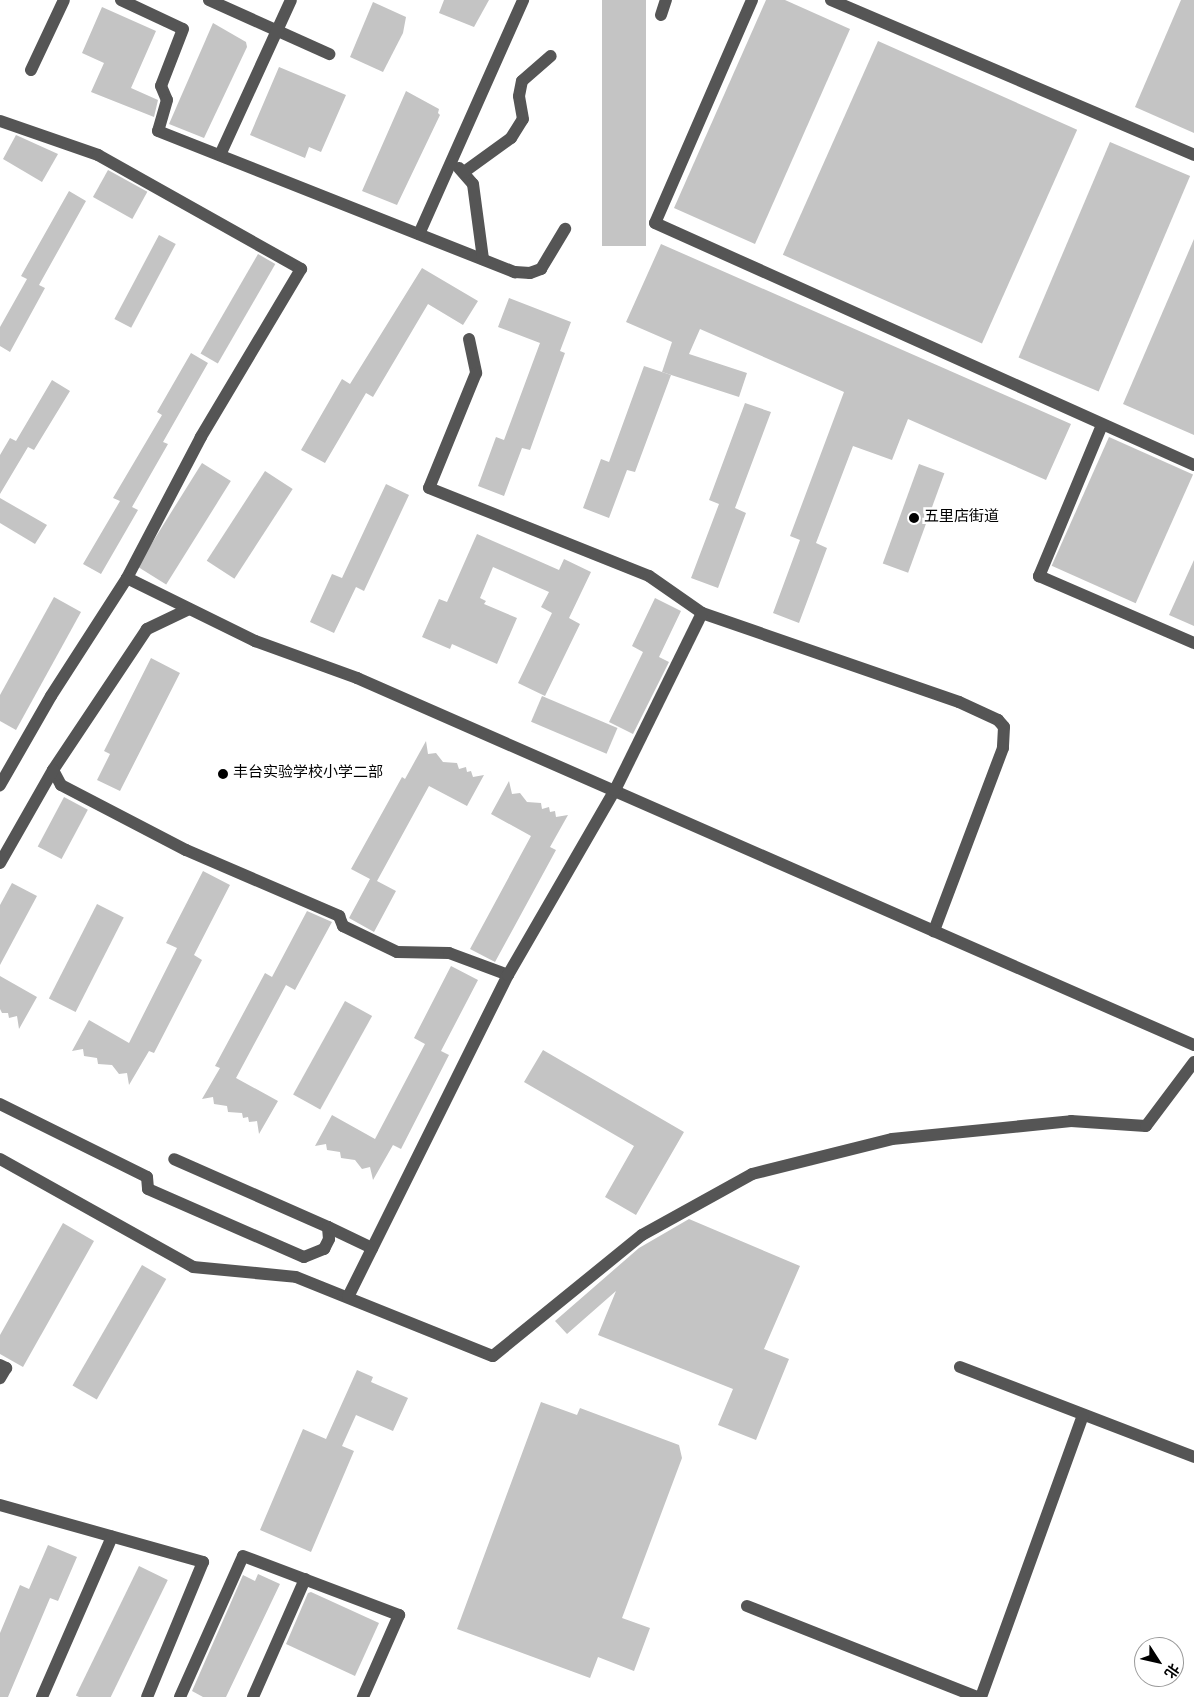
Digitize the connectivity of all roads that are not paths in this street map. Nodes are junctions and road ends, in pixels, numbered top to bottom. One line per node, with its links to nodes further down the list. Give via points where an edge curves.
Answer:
1 (64, 0): 13 (street)
2 (121, 0): 15 (street, via 183,29 161,86 167,100 158,131)
3 (209, 0): 10 (street)
4 (290, 0): 10 (street)
5 (524, 0): 17 (street)
6 (666, 0): 9 (street)
7 (752, 0): 23 (street, via 655,223)
8 (831, 0): 16 (street)
9 (661, 15)
10 (277, 30): 11 (street); 15 (street)
11 (329, 54)
12 (551, 56): 18 (street, via 522,81 523,119 511,138)
13 (31, 70)
14 (0, 121): 25 (street, via 98,155 301,269 201,437)
15 (220, 155): 20 (street)
16 (1194, 156)
17 (451, 163): 18 (street); 20 (street)
18 (464, 172): 21 (street, via 473,184)
19 (565, 229): 21 (street, via 541,269 530,273 515,272)
20 (419, 234): 21 (street)
21 (483, 260)
22 (469, 339): 27 (street, via 476,373 429,488 649,576)
23 (1102, 425): 24 (street); 28 (street, via 1039,576)
24 (1194, 465)
25 (127, 578): 26 (street); 30 (street, via 51,696)
26 (189, 609): 29 (street, via 146,629); 31 (street, via 255,641 357,678)
27 (702, 613): 31 (street); 33 (street, via 950,699 998,720 1004,727 1003,748)
28 (1194, 643)
29 (53, 770): 32 (street); 34 (street, via 61,785 186,850 339,916 343,926 397,952 449,953)
30 (0, 785)
31 (615, 790): 33 (street); 34 (street)
32 (0, 864)
33 (934, 931): 35 (street)
34 (508, 975): 41 (street)
35 (1194, 1045)
36 (1194, 1062): 42 (street, via 1146,1126 1071,1121 892,1138 752,1174 642,1235 493,1356)
37 (0, 1104): 40 (street, via 147,1177 148,1189 304,1257 324,1249 329,1239)
38 (0, 1159): 42 (street, via 193,1267 296,1277)
39 (174, 1159): 40 (street)
40 (328, 1228): 41 (street)
41 (372, 1248): 42 (street)
42 (348, 1297)
43 (0, 1365): 45 (street, via 6,1368)
44 (960, 1367): 46 (street)
45 (0, 1378)
46 (1083, 1414): 47 (street); 58 (street)
47 (1194, 1457)
48 (0, 1505): 49 (street)
49 (112, 1537): 52 (street); 53 (street, via 203,1562)
50 (305, 1579): 54 (street, via 243,1556); 55 (street); 56 (street, via 399,1615)
51 (747, 1606): 57 (street)
52 (42, 1697)
53 (147, 1697)
54 (180, 1697)
55 (253, 1697)
56 (364, 1697)
57 (977, 1697)
58 (981, 1697)

